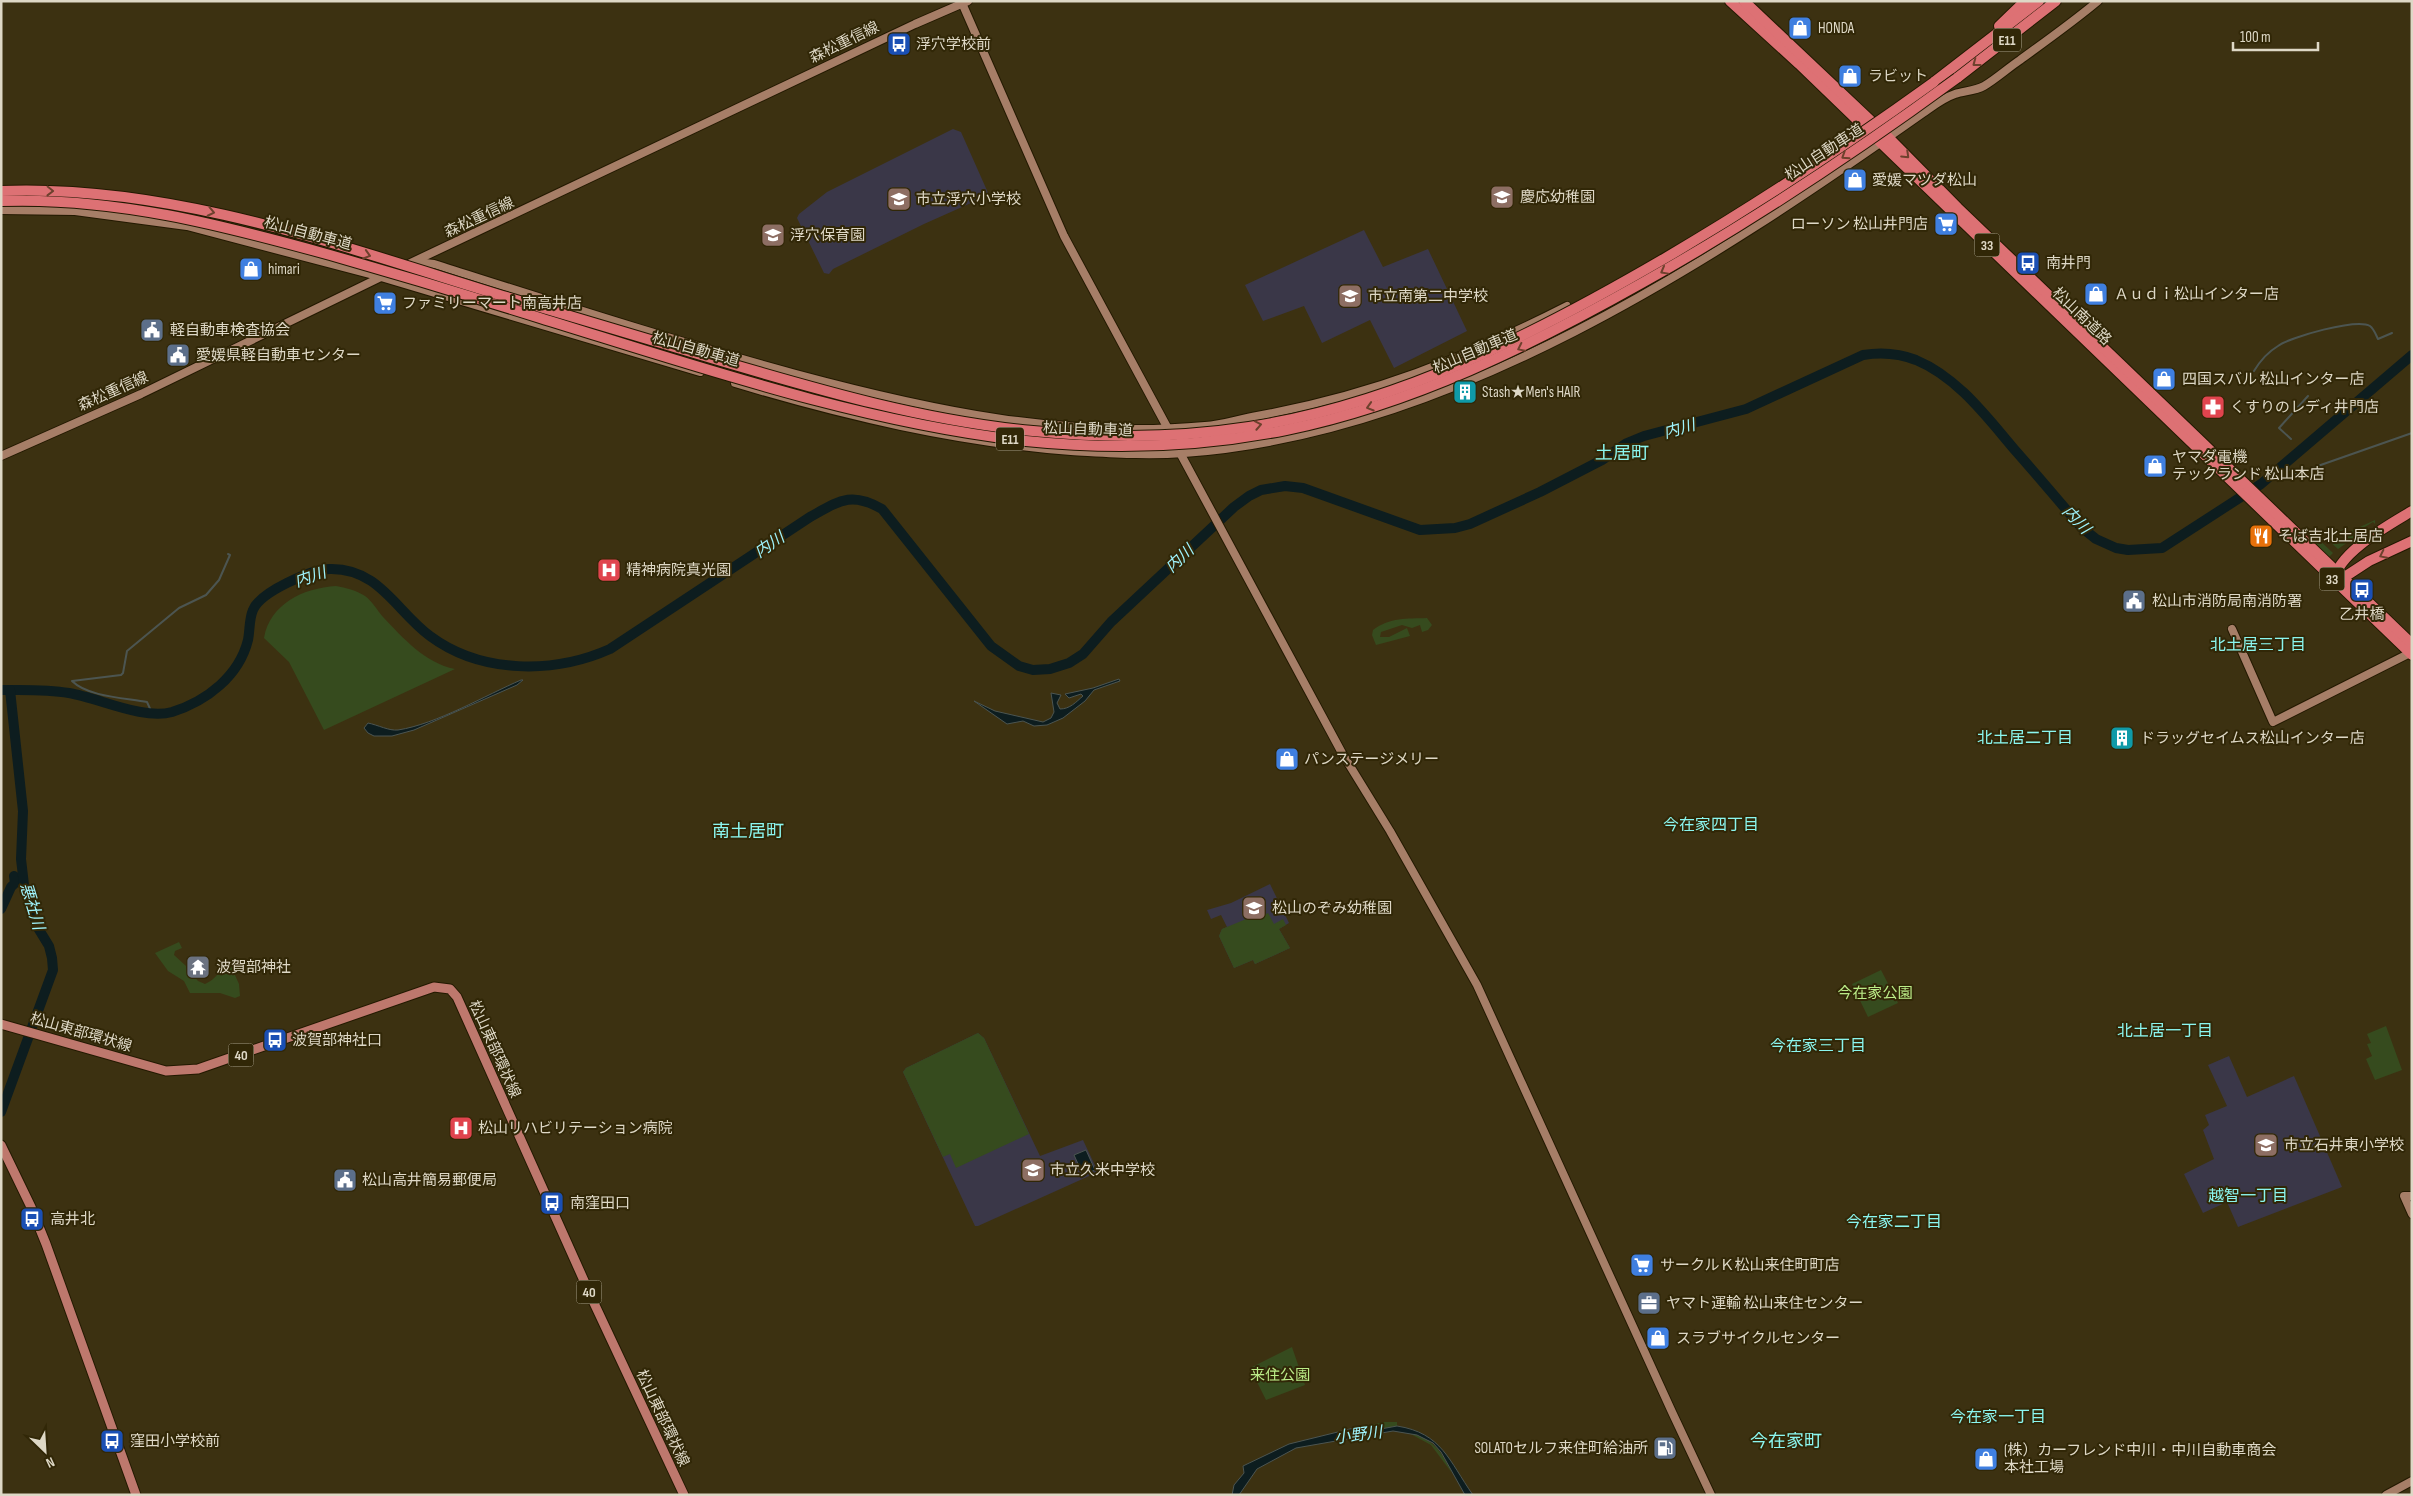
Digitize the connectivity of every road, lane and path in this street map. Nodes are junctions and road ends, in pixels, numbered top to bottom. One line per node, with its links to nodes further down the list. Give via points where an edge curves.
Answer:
1 (1730, 1): 9 (highway, 松山南道路 / 33)
2 (1744, 1): 9 (highway, 松山南道路 / 33)
3 (2025, 1): 8 (highway)
4 (2039, 1): 8 (highway, 松山自動車道 / E11)
5 (2056, 1): 8 (highway, 松山自動車道 / E11, one-way to 8)
6 (2098, 1): 9 (street, via 1981,88 1944,99)
7 (965, 2): 13 (street, 森松重信線); 16 (street, via 1064,236)
8 (1953, 72): 10 (highway, 松山自動車道 / E11, one-way to 8, bridge, via 84,192 177,205 227,216 776,378 906,410 991,426 1084,435 1143,436 1257,426 1333,408 1418,380 1493,350 1600,296 1706,234); 11 (highway, 松山自動車道 / E11, one-way to 11, bridge, via 1867,142 1711,243 1536,341 1460,376 1346,415 1291,429 1203,443 1075,445 979,435 904,421 765,385 363,264 225,226 107,205)
9 (1885, 140): 17 (street, via 1819,186 1681,272 1519,359 1434,395 1358,421 1262,443); 21 (highway, 松山南道路 / 33)
10 (1, 191)
11 (1, 202)
12 (1, 210): 14 (street, via 75,210 188,226)
13 (416, 262): 14 (street, 森松重信線); 16 (street, via 434,264 737,358 941,410 1058,426 1137,430)
14 (381, 277): 17 (street, via 786,398 917,431 1010,446 1115,454); 18 (street, 森松重信線, via 141,394)
15 (1567, 306): 16 (street, via 1455,360 1374,389 1231,423)
16 (1168, 428): 17 (street)
17 (1180, 454): 31 (street, via 1342,753 1477,985)
18 (1, 456)
19 (2412, 511): 21 (highway, 33, via 2367,539 2344,561)
20 (2412, 541): 21 (highway, 33, one-way to 21)
21 (2337, 576): 23 (highway, 松山南道路 / 33)
22 (2232, 628): 23 (street, via 2273,722)
23 (2411, 651)
24 (1, 1024): 30 (main road, 松山東部環状線 / 40, via 166,1071 198,1069 429,989 450,989 457,996)
25 (1, 1145): 29 (main road, via 46,1244)
26 (2412, 1196): 27 (street, via 2404,1196)
27 (2412, 1214)
28 (2412, 1481): 32 (street)
29 (136, 1495)
30 (684, 1495)
31 (1712, 1495)
32 (2386, 1495)

